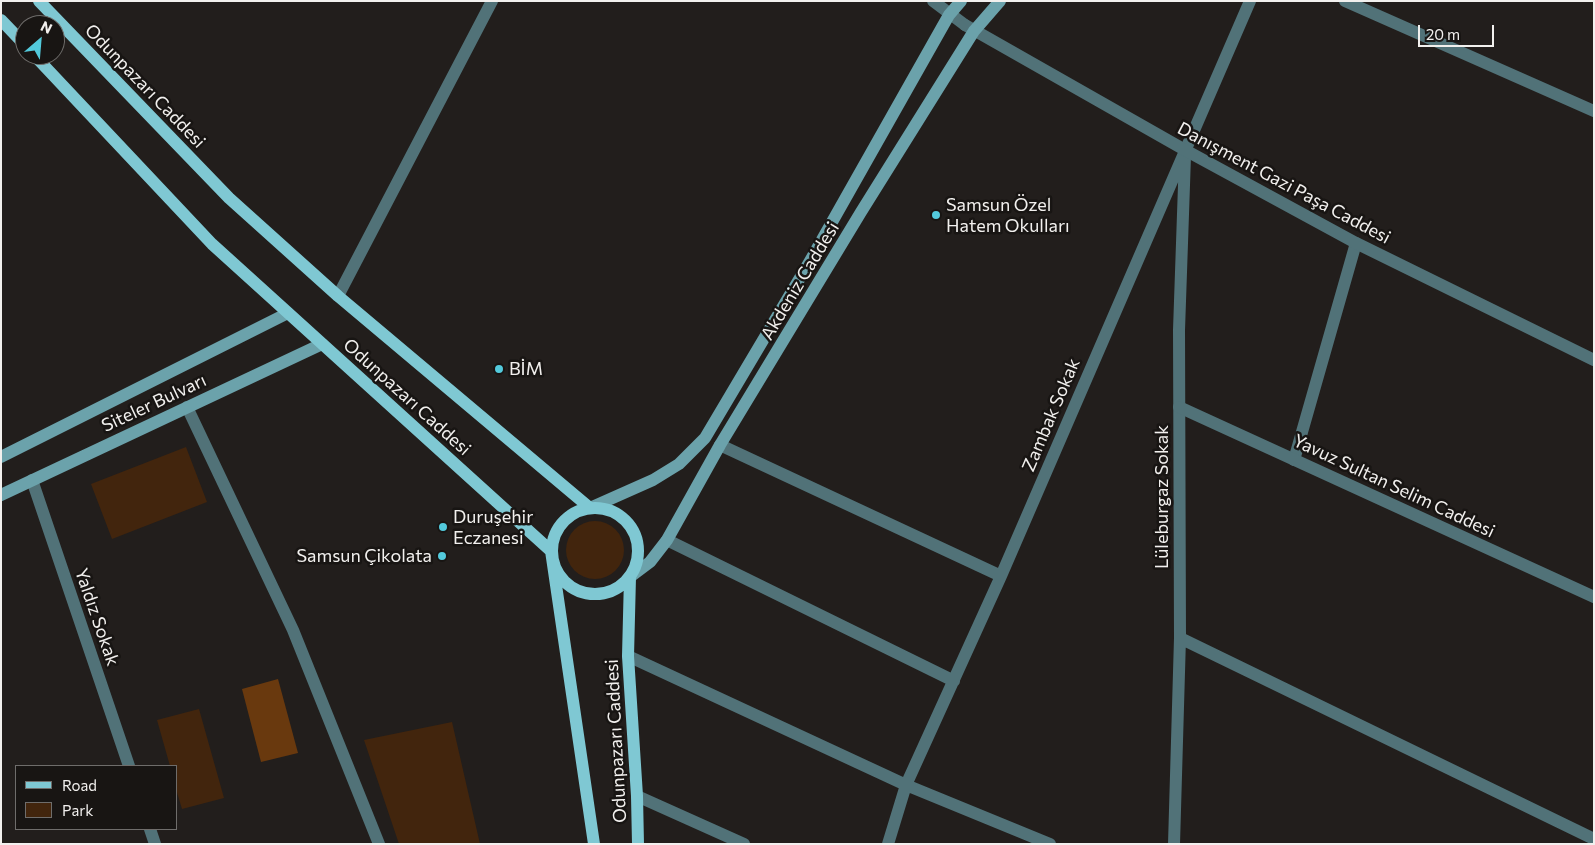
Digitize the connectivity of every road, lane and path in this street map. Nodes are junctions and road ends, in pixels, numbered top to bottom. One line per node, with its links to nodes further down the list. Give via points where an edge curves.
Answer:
1 (40, 1): 16 (main road, Odunpazarı Caddesi, via 229,198)
2 (492, 1): 16 (street)
3 (933, 1): 8 (street, Danışment Gazi Paşa Caddesi)
4 (961, 1): 8 (main road, Akdeniz Caddesi)
5 (1000, 1): 10 (main road, Akdeniz Caddesi)
6 (1344, 1): 13 (street)
7 (1249, 3): 14 (street, Zambak Sokak)
8 (949, 14): 10 (street, Danışment Gazi Paşa Caddesi); 27 (main road, Akdeniz Caddesi, via 810,261 705,438 679,464 653,480)
9 (1, 20): 11 (main road)
10 (969, 28): 14 (street, Danışment Gazi Paşa Caddesi); 22 (main road, Akdeniz Caddesi)
11 (15, 35)
12 (43, 65): 17 (main road, Odunpazarı Caddesi, via 212,244)
13 (1594, 110)
14 (1185, 150): 15 (street, Danışment Gazi Paşa Caddesi); 20 (street, Lüleburgaz Sokak); 30 (street, Zambak Sokak)
15 (1356, 243): 19 (street, Danışment Gazi Paşa Caddesi); 24 (street)
16 (338, 296): 27 (main road, Odunpazarı Caddesi)
17 (288, 313): 18 (main road, Odunpazarı Caddesi); 23 (main road, Siteler Bulvarı)
18 (322, 344): 21 (main road, Siteler Bulvarı); 29 (main road, Odunpazarı Caddesi)
19 (1594, 360)
20 (1179, 406): 24 (street, Yavuz Sultan Selim Caddesi); 33 (street, Lüleburgaz Sokak)
21 (187, 408): 25 (main road, Siteler Bulvarı); 42 (street, via 293,630)
22 (720, 445): 28 (main road, Akdeniz Caddesi); 30 (street)
23 (1, 457)
24 (1294, 460): 32 (street, Yavuz Sultan Selim Caddesi)
25 (32, 480): 26 (main road, Siteler Bulvarı); 36 (street, Yaldız Sokak)
26 (1, 495)
27 (590, 508): 29 (main road, via 562,522 554,536); 31 (main road, via 617,514 635,536 638,550)
28 (667, 540): 31 (main road, Akdeniz Caddesi, via 650,562); 35 (street)
29 (552, 551): 31 (main road, via 555,568 566,583 581,592 599,594 617,589); 43 (main road, Odunpazarı Caddesi)
30 (1001, 576): 35 (street, Zambak Sokak)
31 (630, 577): 34 (main road, Odunpazarı Caddesi)
32 (1594, 597)
33 (1180, 638): 40 (street); 48 (street, Lüleburgaz Sokak)
34 (628, 656): 37 (street); 38 (main road, Odunpazarı Caddesi)
35 (954, 681): 37 (street, Zambak Sokak)
36 (129, 765)
37 (906, 785): 46 (street, Zambak Sokak); 47 (street)
38 (637, 796): 44 (main road, Odunpazarı Caddesi); 45 (street)
39 (150, 830): 41 (street)
40 (1594, 839)
41 (155, 844)
42 (379, 844)
43 (594, 844)
44 (638, 844)
45 (744, 844)
46 (888, 844)
47 (1050, 844)
48 (1174, 844)

